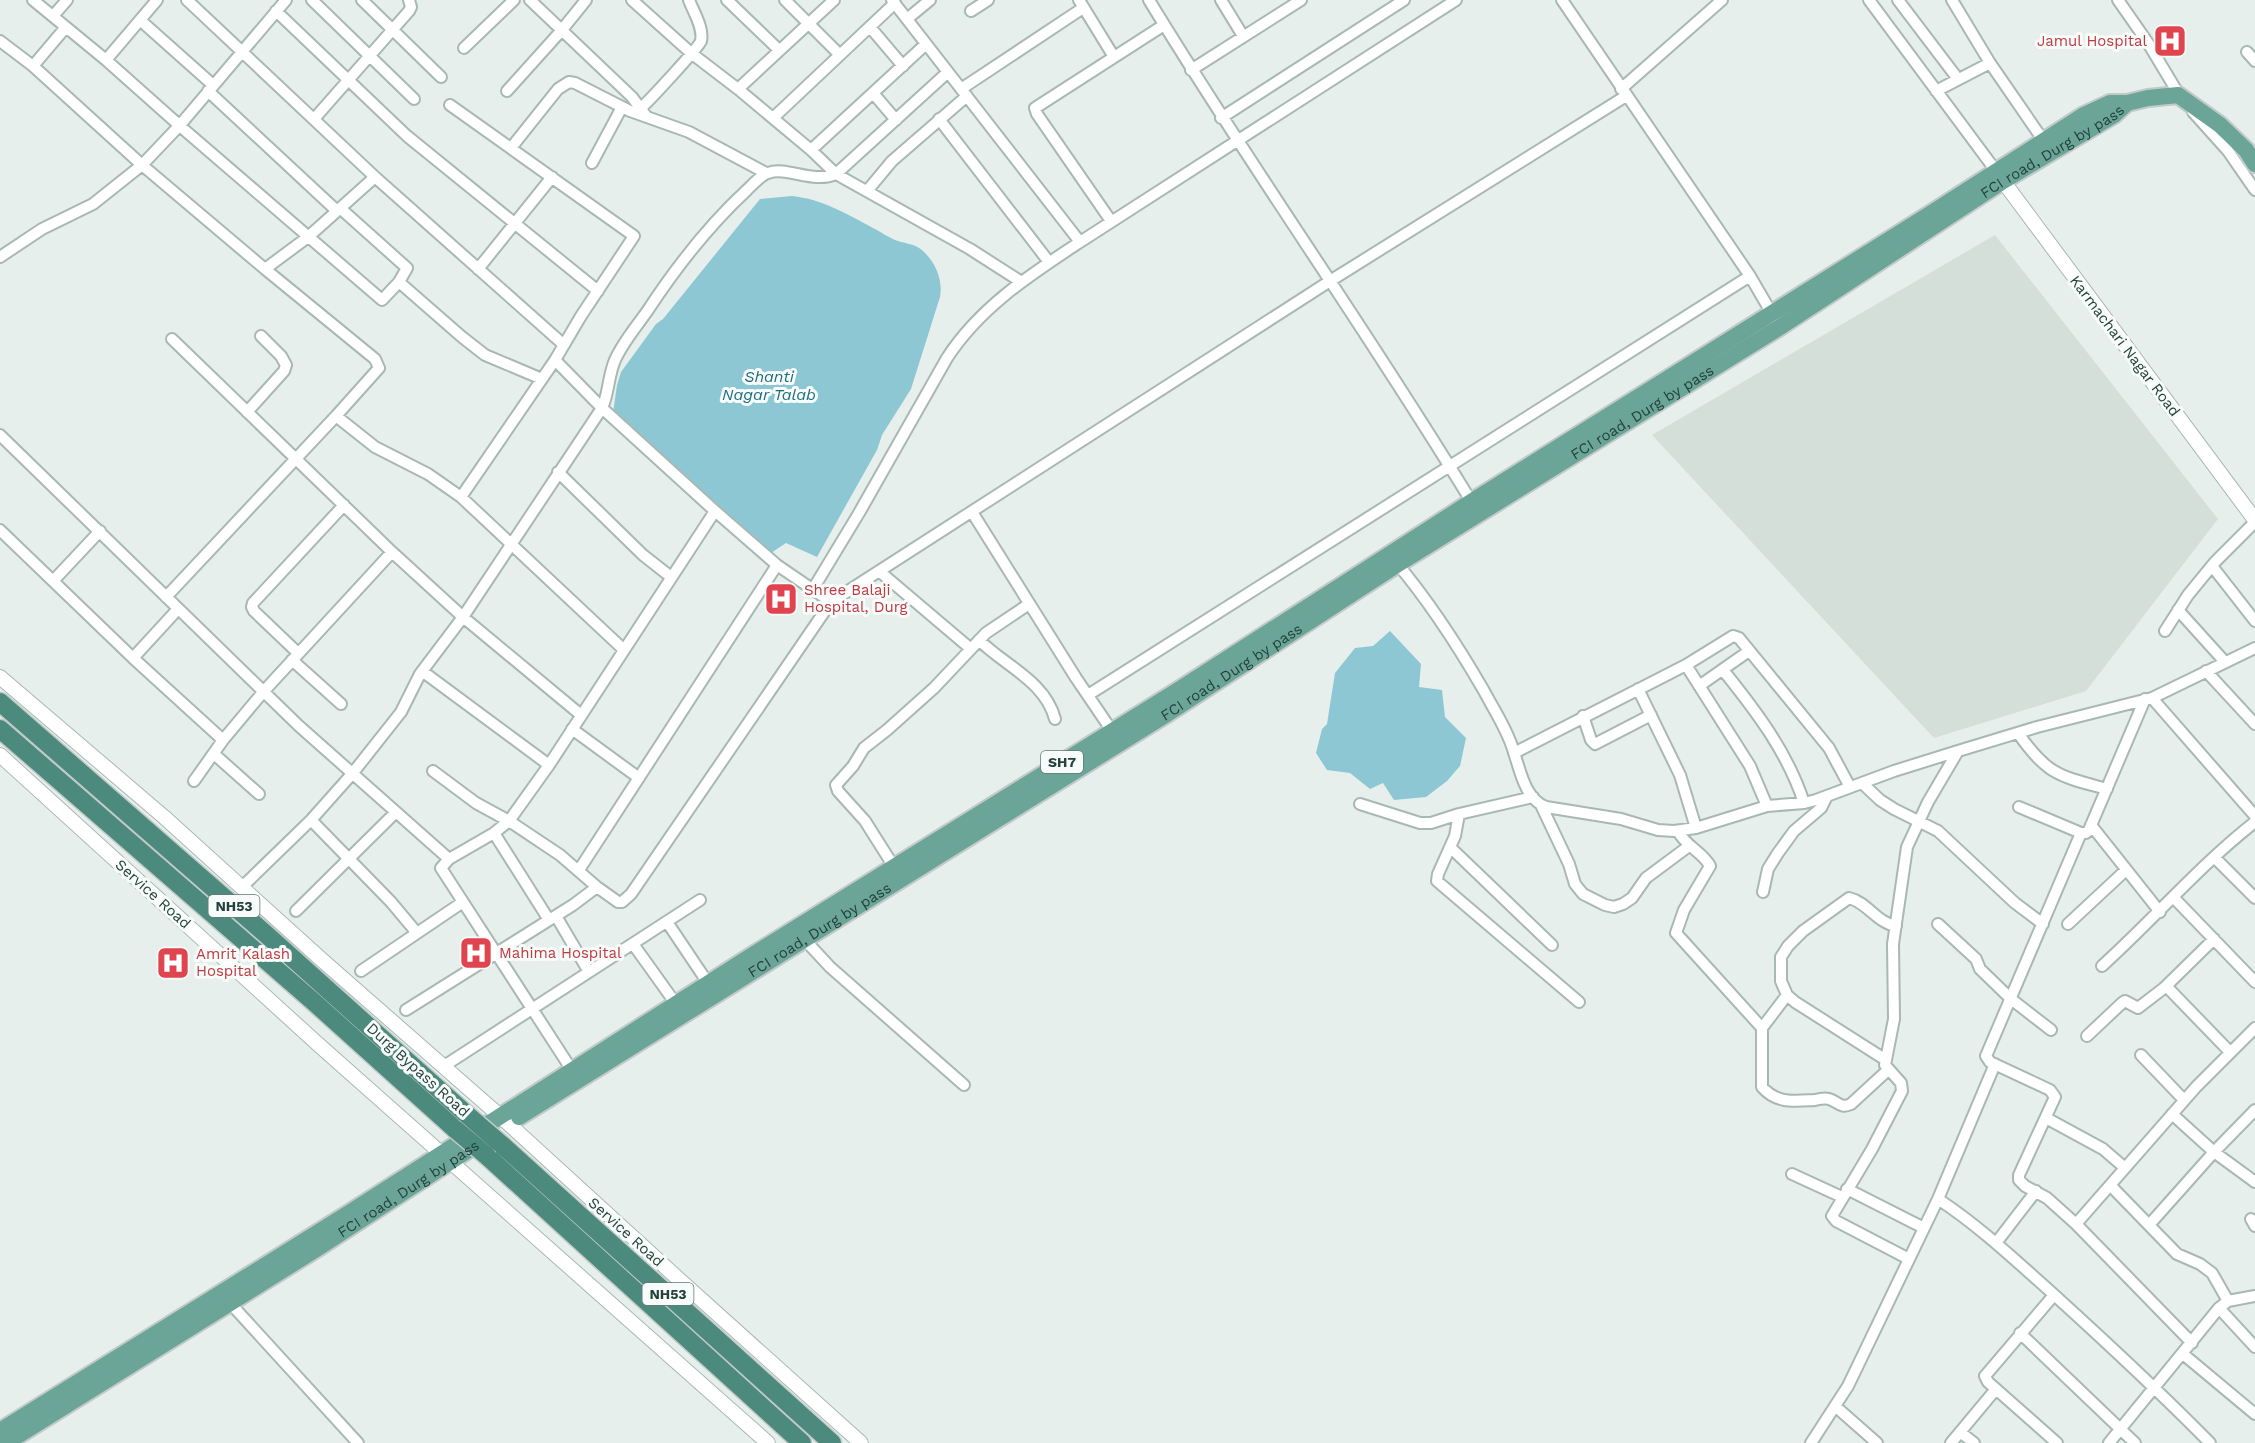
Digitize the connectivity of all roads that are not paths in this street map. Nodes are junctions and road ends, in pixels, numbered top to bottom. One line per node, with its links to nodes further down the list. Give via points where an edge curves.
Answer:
1 (33, 0): 34 (street)
2 (67, 0): 34 (street)
3 (157, 0): 36 (street)
4 (187, 0): 48 (street)
5 (286, 0): 32 (street)
6 (312, 0): 51 (street)
7 (362, 0): 41 (street)
8 (409, 0): 41 (street, via 409,11)
9 (514, 0): 46 (street)
10 (530, 0): 42 (street)
11 (586, 0): 42 (street)
12 (632, 0): 49 (street)
13 (689, 0): 49 (street, via 701,40)
14 (727, 0): 47 (street)
15 (785, 0): 37 (street)
16 (988, 0): 33 (street)
17 (1149, 0): 38 (street)
18 (1221, 0): 43 (street)
19 (1301, 0): 43 (street)
20 (1404, 0): 78 (street)
21 (1456, 0): 84 (street)
22 (1562, 0): 70 (street)
23 (1722, 0): 70 (street)
24 (1869, 0): 67 (street)
25 (1898, 0): 62 (street)
26 (1952, 0): 56 (street)
27 (2118, 0): 71 (street)
28 (831, 1): 37 (street)
29 (893, 2): 35 (street); 40 (street)
30 (924, 2): 35 (street)
31 (1081, 4): 53 (street); 69 (street)
32 (276, 11): 48 (street); 63 (street)
33 (971, 11)
34 (53, 16): 39 (street)
35 (907, 19): 45 (street)
36 (140, 20): 54 (street); 64 (street)
37 (808, 22): 47 (street); 52 (street)
38 (1164, 25): 53 (street); 59 (street)
39 (66, 27): 54 (street); 57 (street)
40 (870, 27): 52 (street); 58 (street)
41 (392, 29): 51 (street); 61 (street)
42 (561, 31): 66 (street); 76 (street)
43 (1244, 36): 59 (street)
44 (0, 41): 57 (street)
45 (926, 44): 58 (street); 60 (street)
46 (464, 48)
47 (779, 50): 65 (street)
48 (241, 51): 64 (street); 79 (street)
49 (691, 52): 65 (street); 76 (street)
50 (2247, 52): 55 (street)
51 (369, 55): 63 (street); 72 (street)
52 (840, 55): 77 (street)
53 (1114, 57): 98 (street, via 1035,108)
54 (106, 60): 82 (street)
55 (2255, 61)
56 (1990, 63): 62 (street); 83 (street)
57 (33, 66): 89 (street)
58 (903, 66): 68 (street)
59 (1191, 70): 78 (street)
60 (948, 72): 69 (street); 81 (street)
61 (441, 77)
62 (1958, 79): 67 (street)
63 (348, 80): 79 (street); 99 (street, via 407,136)
64 (211, 88): 82 (street); 97 (street)
65 (738, 89): 77 (street)
66 (507, 91)
67 (1936, 91): 92 (street)
68 (873, 93): 81 (street); 86 (street)
69 (964, 93): 80 (street); 101 (street)
70 (1624, 93): 106 (street); 108 (street)
71 (2178, 95): 73 (main road, SH7); 88 (main road, via 2220,125); 95 (street, via 2228,151)
72 (414, 99)
73 (2127, 103): 83 (main road, FCI road, Durg by pass / SH7, via 2110,103); 92 (main road, FCI road, Durg by pass / SH7, via 2114,115)
74 (450, 105): 85 (street)
75 (622, 107): 76 (street); 85 (street, via 569,82 558,89); 87 (street)
76 (644, 112): 90 (street)
77 (773, 118): 86 (street)
78 (1221, 118): 84 (street)
79 (314, 119): 93 (street)
80 (939, 119): 96 (street, via 891,161); 103 (street)
81 (896, 120): 91 (street)
82 (180, 125): 89 (street); 100 (street)
83 (2043, 140): 92 (main road, FCI road, Durg by pass / SH7)
84 (1236, 142): 98 (street); 108 (street)
85 (511, 148): 94 (street)
86 (811, 150): 91 (street)
87 (592, 163)
88 (2255, 164)
89 (142, 165): 102 (street, via 93,204 42,229); 104 (street)
90 (766, 173): 91 (street, via 820,178); 117 (street, via 679,263 616,358)
91 (836, 174): 96 (street)
92 (1999, 176): 111 (main road, FCI road, Durg by pass / SH7); 129 (street, Karmachari Nagar Road)
93 (375, 177): 97 (street); 105 (street)
94 (552, 177): 99 (street); 110 (street, via 634,236)
95 (2255, 190)
96 (867, 191): 107 (street)
97 (338, 209): 100 (street); 109 (street, via 407,267)
98 (1111, 221): 101 (street)
99 (514, 224): 105 (street); 110 (street)
100 (308, 237): 104 (street); 109 (street, via 382,300)
101 (1080, 242): 103 (street)
102 (0, 258)
103 (1049, 262): 107 (street)
104 (265, 269): 119 (street, via 378,364 377,371)
105 (478, 269): 114 (street)
106 (1750, 276): 111 (street); 122 (street)
107 (1020, 281): 140 (street, via 961,337)
108 (1330, 281): 122 (street); 128 (street)
109 (399, 282): 116 (street, via 485,355)
110 (597, 291): 114 (street)
111 (1776, 320): 126 (main road, FCI road, Durg by pass / SH7)
112 (261, 336): 118 (street, via 281,356 284,371)
113 (171, 339): 118 (street)
114 (564, 345): 115 (street)
115 (555, 360): 116 (street); 117 (street)
116 (542, 379): 124 (street)
117 (602, 408): 123 (street); 127 (street)
118 (246, 412): 121 (street)
119 (336, 417): 121 (street); 124 (street, via 375,447 428,474)
120 (0, 435): 131 (street)
121 (295, 457): 125 (street); 141 (street)
122 (1450, 466): 126 (street); 165 (street)
123 (558, 472): 132 (street); 138 (street)
124 (461, 497): 132 (street)
125 (344, 505): 133 (street); 154 (street, via 253,603 254,611)
126 (1475, 508): 134 (main road, FCI road, Durg by pass / SH7)
127 (715, 511): 135 (street); 138 (street)
128 (972, 512): 137 (street); 143 (street)
129 (2255, 521): 136 (street)
130 (0, 530): 139 (street)
131 (99, 531): 139 (street); 141 (street)
132 (512, 544): 146 (street); 151 (street)
133 (392, 552): 146 (street); 154 (street)
134 (1394, 559): 176 (main road, FCI road, Durg by pass / SH7); 180 (street, via 1468,664 1503,725); 219 (main road, FCI road, Durg by pass / SH7, via 1167,714)
135 (777, 565): 140 (street); 186 (street)
136 (2212, 566): 145 (street); 147 (street)
137 (879, 571): 142 (street); 152 (street)
138 (671, 577): 151 (street)
139 (52, 581): 155 (street)
140 (813, 589): 142 (street)
141 (166, 597): 144 (street)
142 (831, 602): 221 (street, via 627,899 618,902)
143 (1029, 604): 149 (street); 165 (street)
144 (178, 609): 155 (street); 164 (street)
145 (2178, 610): 148 (street); 156 (street)
146 (463, 616): 159 (street); 169 (street)
147 (2255, 621)
148 (2165, 631)
149 (979, 640): 152 (street); 172 (street, via 1042,692)
150 (2255, 648): 156 (street)
151 (623, 649): 169 (street)
152 (971, 649): 219 (street, via 934,688 864,748 836,785 865,821)
153 (1749, 651): 157 (street, via 1733,636); 158 (street); 189 (street, via 1829,748)
154 (295, 656): 164 (street); 168 (street)
155 (133, 658): 178 (street)
156 (2225, 662): 160 (street)
157 (1686, 665): 162 (street); 163 (street)
158 (1723, 670): 162 (street); 194 (street, via 1775,741 1794,776)
159 (422, 671): 183 (street); 185 (street, via 401,712)
160 (2206, 671): 166 (street); 173 (street)
161 (0, 677): 220 (street, Service Road)
162 (1699, 686): 197 (street, via 1750,766)
163 (1638, 689): 170 (street); 171 (street)
164 (264, 690): 178 (street); 185 (street)
165 (1088, 695): 176 (street)
166 (2149, 698): 177 (street); 190 (street); 201 (street)
167 (0, 702): 303 (highway, Durg Bypass Road / NH53, bridge, via 268,936)
168 (341, 704)
169 (581, 715): 175 (street)
170 (1651, 715): 171 (street, via 1595,744); 208 (street, via 1680,775)
171 (1583, 716): 180 (street)
172 (1055, 719)
173 (2255, 724)
174 (0, 729): 302 (highway, Durg Bypass Road / NH53, bridge, via 487,1156)
175 (572, 729): 183 (street); 186 (street)
176 (1112, 731): 219 (main road, FCI road, Durg by pass / SH7)
177 (2018, 733): 179 (street); 190 (street, via 2032,754 2055,773)
178 (223, 740): 181 (street)
179 (1958, 751): 188 (street); 204 (street)
180 (1514, 753): 193 (street)
181 (214, 754): 187 (street); 191 (street)
182 (0, 755): 270 (street, Service Road)
183 (549, 765): 203 (street)
184 (433, 771): 203 (street, via 476,803)
185 (352, 774): 199 (street); 202 (street)
186 (639, 778): 217 (street)
187 (194, 781)
188 (1862, 783): 189 (street); 204 (street, via 1887,804)
189 (1850, 787): 192 (street)
190 (2107, 789): 207 (street)
191 (259, 794)
192 (1827, 796): 194 (street); 206 (street, via 1821,808)
193 (1533, 797): 196 (street); 200 (street)
194 (1801, 803): 197 (street); 206 (street)
195 (1360, 804): 200 (street, via 1420,823)
196 (1541, 805): 209 (street); 212 (street, via 1575,884 1583,894 1605,905 1614,907 1632,898 1646,878)
197 (1767, 806): 208 (street)
198 (2019, 807): 210 (street)
199 (395, 813): 215 (street); 216 (street)
200 (1459, 814): 213 (street)
201 (2255, 816)
202 (311, 820): 215 (street); 220 (street)
203 (509, 821): 211 (street); 217 (street)
204 (1918, 821): 232 (street, via 1938,831); 234 (street, via 1907,846)
205 (2255, 822): 214 (street)
206 (1803, 823): 222 (street, via 1768,869)
207 (2091, 825): 210 (street, via 2086,833); 218 (street)
208 (1696, 828): 209 (street)
209 (1678, 831): 212 (street)
210 (2081, 832): 232 (street)
211 (494, 833): 216 (street); 229 (street)
212 (1689, 846): 253 (street, via 1710,866 1684,910 1676,933)
213 (1452, 848): 239 (street); 249 (street, via 1437,878 1440,885)
214 (2214, 857): 223 (street); 224 (street)
215 (349, 858): 227 (street); 235 (street)
216 (449, 859): 226 (street, via 441,868)
217 (579, 870): 221 (street)
218 (2126, 870): 228 (street); 233 (street)
219 (897, 873): 236 (main road, FCI road, Durg by pass / SH7); 245 (main road, FCI road, Durg by pass / SH7)
220 (242, 887): 261 (street, Service Road)
221 (597, 887): 229 (street)
222 (1763, 892)
223 (2174, 898): 228 (street); 237 (street)
224 (2255, 898)
225 (700, 900): 230 (street)
226 (463, 902): 235 (street); 240 (street)
227 (296, 911)
228 (2160, 912): 241 (street)
229 (553, 918): 240 (street); 243 (street)
230 (667, 922): 238 (street); 245 (street)
231 (1938, 924): 248 (street)
232 (2043, 924): 248 (street)
233 (2068, 924)
234 (1896, 926): 247 (street, via 1885,924 1853,898 1845,900 1783,951 1781,981); 260 (street, via 1894,1019)
235 (417, 933): 242 (street)
236 (804, 939): 262 (main road, FCI road, Durg by pass / SH7); 263 (street, via 830,967)
237 (2214, 939): 244 (street); 246 (street)
238 (633, 944): 243 (street); 250 (street)
239 (1552, 945)
240 (498, 952): 251 (street); 252 (street)
241 (2103, 966)
242 (361, 971)
243 (590, 972): 251 (street)
244 (2255, 982)
245 (708, 983): 250 (main road, FCI road, Durg by pass / SH7)
246 (2164, 988): 256 (street, via 2138,1008 2125,1001); 257 (street, via 2172,991)
247 (1787, 995): 253 (street); 260 (street)
248 (2011, 999): 255 (street); 259 (street, via 1986,1056)
249 (1579, 1002)
250 (675, 1004): 262 (main road, FCI road, Durg by pass / SH7)
251 (533, 1008): 261 (street); 262 (street)
252 (406, 1010)
253 (1762, 1028): 260 (street, via 1762,1087 1778,1099 1827,1099 1846,1106)
254 (2255, 1028): 257 (street)
255 (2051, 1030)
256 (2087, 1036)
257 (2230, 1052): 264 (street)
258 (2141, 1055): 264 (street)
259 (1995, 1064): 267 (street, via 2050,1090 2055,1101); 277 (street)
260 (1887, 1065): 276 (street, via 1901,1083 1902,1091)
261 (444, 1066): 268 (street, Service Road)
262 (575, 1075): 268 (main road, FCI road, Durg by pass / SH7)
263 (964, 1085)
264 (2184, 1100): 266 (street)
265 (2255, 1110): 269 (street)
266 (2172, 1114): 269 (street); 271 (street)
267 (2046, 1118): 271 (street, via 2103,1149); 275 (street, via 2019,1175 2022,1183)
268 (505, 1119): 270 (main road, FCI road, Durg by pass / SH7); 304 (street, Service Road)
269 (2214, 1152): 273 (street); 279 (street)
270 (446, 1157): 283 (main road, FCI road, Durg by pass / SH7); 301 (street, Service Road)
271 (2125, 1168): 274 (street)
272 (1792, 1174): 276 (street)
273 (2255, 1182)
274 (2110, 1185): 278 (street); 279 (street)
275 (2036, 1191): 278 (street); 281 (street)
276 (1845, 1193): 280 (street); 282 (street, via 1833,1212 1834,1219)
277 (1938, 1198): 280 (street); 281 (street)
278 (2076, 1224): 290 (street)
279 (2149, 1225): 286 (street, via 2177,1254 2212,1273)
280 (1924, 1228): 282 (street)
281 (1996, 1243): 284 (street)
282 (1909, 1259): 295 (street)
283 (272, 1269): 287 (main road, FCI road, Durg by pass / SH7); 299 (main road, FCI road, Durg by pass / SH7)
284 (2054, 1295): 289 (street); 293 (street)
285 (2255, 1296): 286 (street)
286 (2228, 1301): 288 (street)
287 (230, 1303): 299 (main road, FCI road, Durg by pass / SH7); 300 (street)
288 (2219, 1308): 290 (street); 291 (street)
289 (2020, 1333): 294 (street, via 1985,1376); 297 (street)
290 (2192, 1343): 292 (street)
291 (2255, 1347)
292 (2183, 1354): 293 (street); 296 (street)
293 (2155, 1387): 297 (street); 312 (street)
294 (1996, 1389): 298 (street); 309 (street)
295 (1835, 1406): 305 (street); 306 (street)
296 (2255, 1414)
297 (2121, 1429): 310 (street); 311 (street)
298 (1960, 1432): 307 (street); 308 (street)
299 (9, 1434)
300 (358, 1443)
301 (768, 1443)
302 (801, 1443)
303 (832, 1443)
304 (861, 1443)
305 (1811, 1443)
306 (1877, 1443)
307 (1952, 1443)
308 (1974, 1443)
309 (2057, 1443)
310 (2109, 1443)
311 (2135, 1443)
312 (2210, 1443)

